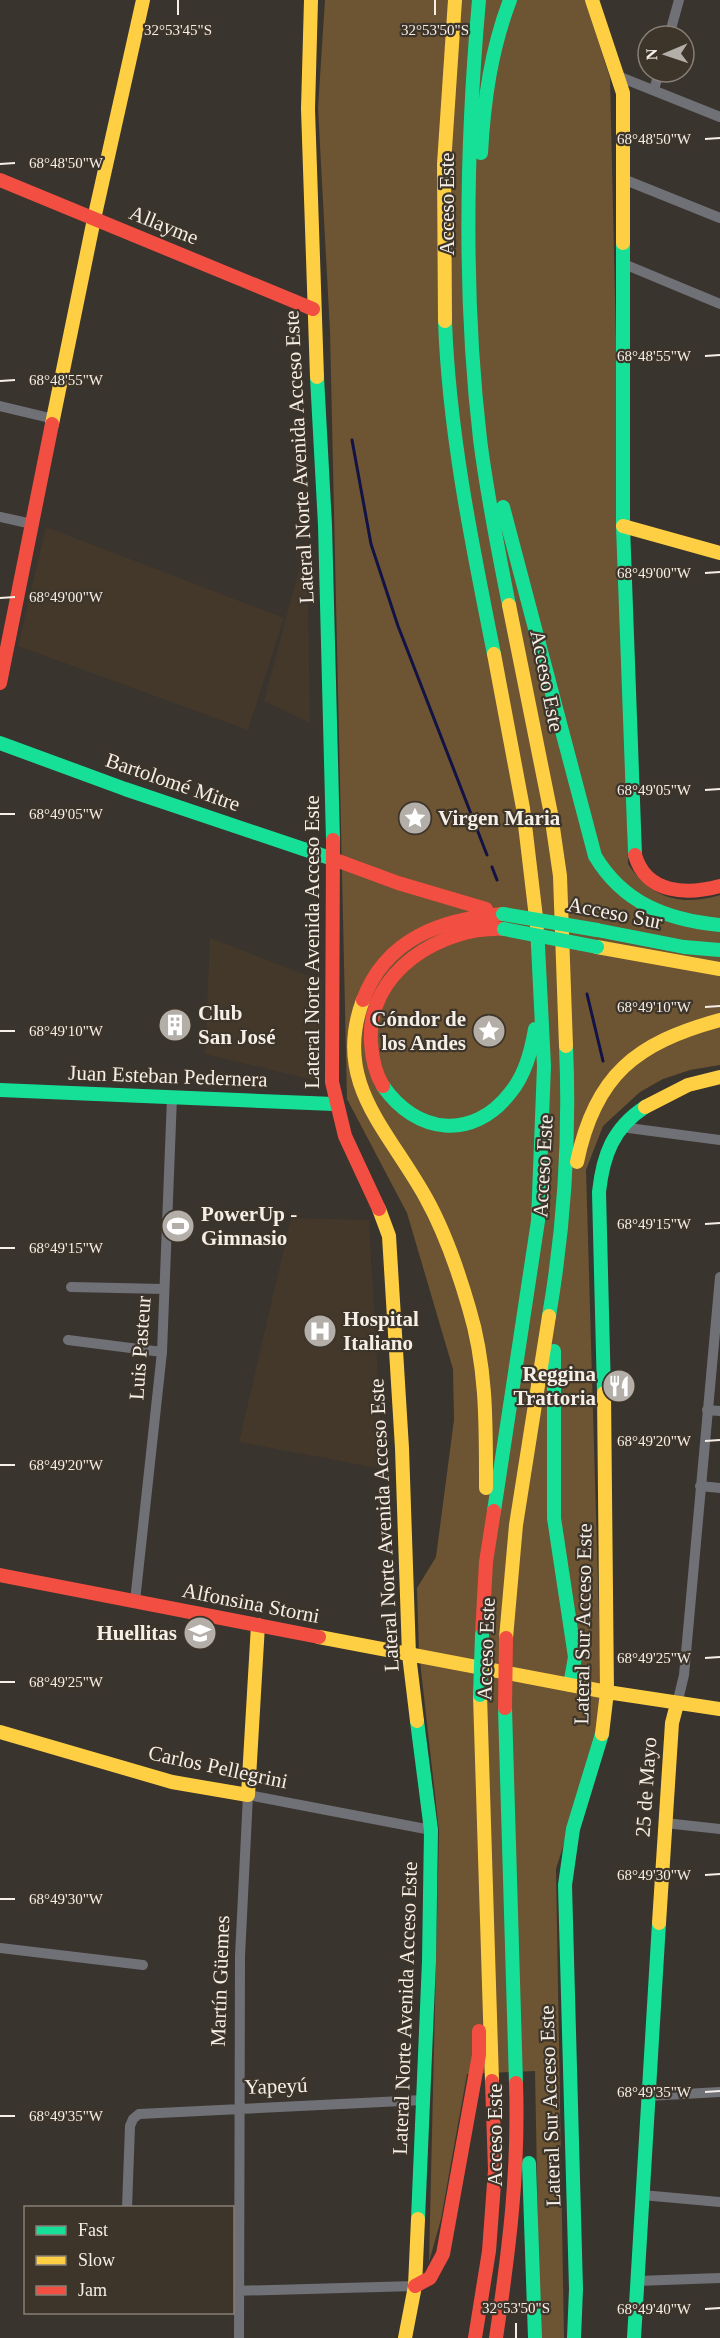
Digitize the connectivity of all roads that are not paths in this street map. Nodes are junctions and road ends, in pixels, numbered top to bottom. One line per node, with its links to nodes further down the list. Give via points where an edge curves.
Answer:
1 (143, 0): 17 (main road)
2 (311, 0): 21 (main road, Lateral Norte Avenida Acceso Este, via 308,109)
3 (444, 0): 22 (main road, via 435,269)
4 (455, 0): 22 (main road, Acceso Este, via 442,192)
5 (479, 0): 19 (main road, Acceso Este, via 469,109)
6 (510, 0): 19 (main road, via 484,87 480,183)
7 (592, 0): 10 (main road)
8 (679, 0): 9 (street)
9 (672, 24)
10 (620, 77): 12 (street); 14 (main road)
11 (656, 84): 12 (street)
12 (654, 90): 13 (street)
13 (720, 117)
14 (623, 178): 16 (street); 18 (main road)
15 (0, 180): 17 (main road, Allayme)
16 (720, 218)
17 (94, 219): 21 (main road, Allayme); 25 (main road)
18 (624, 264): 20 (street); 28 (main road)
19 (468, 272): 23 (main road, Acceso Este)
20 (720, 304)
21 (313, 309): 32 (main road, Lateral Norte Avenida Acceso Este, via 325,525)
22 (445, 319): 37 (main road, Acceso Este, via 464,496 523,808)
23 (472, 324): 35 (main road, via 484,371 501,499 596,856 619,888 637,901 667,916); 46 (main road, Acceso Este, via 489,503 560,876 568,1092)
24 (0, 406): 25 (street)
25 (54, 419): 27 (main road)
26 (0, 517): 27 (street)
27 (33, 524): 30 (main road)
28 (623, 526): 29 (main road); 33 (main road, via 635,857 648,879 670,891 687,893)
29 (720, 553)
30 (0, 683)
31 (0, 743): 32 (main road, Bartolomé Mitre)
32 (333, 859): 34 (main road, Bartolomé Mitre, via 459,903); 43 (main road, Lateral Norte Avenida Acceso Este)
33 (720, 886)
34 (503, 914): 36 (main road, Acceso Sur, bridge); 57 (main road, via 442,922 414,935 378,968 366,988 353,1035 358,1082 437,1220 477,1338 486,1412)
35 (720, 925)
36 (720, 950)
37 (540, 964): 38 (main road, Acceso Sur, bridge, via 530,1055 521,1077 503,1102 480,1119 452,1126 423,1121 396,1105 379,1083 370,1050 371,1024 385,988 406,963 431,945 477,928 504,929); 57 (main road, Acceso Este, via 542,1178 528,1295)
38 (720, 969)
39 (720, 1020): 46 (main road, via 678,1032 639,1053 601,1092 587,1115 580,1140)
40 (720, 1077): 44 (main road, via 653,1103)
41 (0, 1090): 42 (main road, Juan Esteban Pedernera)
42 (172, 1097): 43 (main road, Juan Esteban Pedernera); 49 (street, Luis Pasteur)
43 (334, 1104): 61 (main road, Lateral Norte Avenida Acceso Este, via 389,1236)
44 (621, 1127): 45 (street); 63 (main road, Lateral Sur Acceso Este, via 602,1162 600,1192)
45 (720, 1140)
46 (559, 1256): 50 (main road, Acceso Este)
47 (720, 1277): 53 (street, 25 de Mayo)
48 (71, 1287): 49 (street)
49 (164, 1289): 52 (street, Luis Pasteur)
50 (552, 1308): 62 (main road, via 554,1518 575,1657); 74 (main road, Acceso Este, bridge, via 516,1525 506,1638)
51 (68, 1340): 52 (street)
52 (162, 1352): 59 (street, Luis Pasteur)
53 (707, 1410): 54 (street); 55 (street, 25 de Mayo)
54 (720, 1411)
55 (700, 1486): 56 (street); 64 (street, 25 de Mayo, via 684,1675)
56 (720, 1488)
57 (486, 1562): 68 (main road, Acceso Este, bridge, via 480,1695)
58 (0, 1575): 59 (main road, Alfonsina Storni)
59 (135, 1601): 60 (main road, Alfonsina Storni)
60 (258, 1625): 61 (main road, Alfonsina Storni); 67 (main road, Martín Güemes)
61 (409, 1655): 62 (main road, Alfonsina Storni); 71 (main road, Lateral Norte Avenida Acceso Este)
62 (570, 1685): 63 (main road, Alfonsina Storni)
63 (607, 1692): 64 (main road, Alfonsina Storni); 91 (main road, Lateral Sur Acceso Este, via 601,1742 573,1829 565,1885)
64 (677, 1704): 65 (main road, Alfonsina Storni); 69 (main road, 25 de Mayo, via 672,1723)
65 (720, 1709)
66 (0, 1732): 67 (main road, Carlos Pellegrini, via 172,1782)
67 (248, 1795): 71 (street, Carlos Pellegrini); 78 (street, Martín Güemes)
68 (482, 1821): 84 (main road, via 479,2055 443,2254 430,2278); 88 (main road, Acceso Este, via 495,2170 490,2242)
69 (665, 1823): 70 (street); 76 (main road, 25 de Mayo)
70 (720, 1829)
71 (431, 1830): 77 (main road, Lateral Norte Avenida Acceso Este)
72 (0, 1948): 73 (street)
73 (143, 1965)
74 (514, 2030): 89 (main road, Acceso Este, via 516,2186); 90 (main road, via 529,2148)
75 (720, 2092): 76 (street)
76 (648, 2096): 79 (main road, 25 de Mayo)
77 (423, 2100): 78 (street, Yapeyú); 84 (main road, Lateral Norte Avenida Acceso Este)
78 (238, 2108): 81 (street, Yapeyú, via 139,2114 133,2119); 85 (street, Martín Güemes)
79 (642, 2195): 80 (street); 83 (main road, 25 de Mayo)
80 (720, 2202)
81 (127, 2206)
82 (720, 2278): 83 (street)
83 (637, 2281): 92 (main road, 25 de Mayo)
84 (415, 2286): 85 (street); 87 (main road, Lateral Norte Avenida Acceso Este)
85 (236, 2291): 86 (street, Martín Güemes)
86 (239, 2338)
87 (405, 2338)
88 (475, 2338)
89 (496, 2338)
90 (535, 2338)
91 (574, 2338)
92 (634, 2338)

